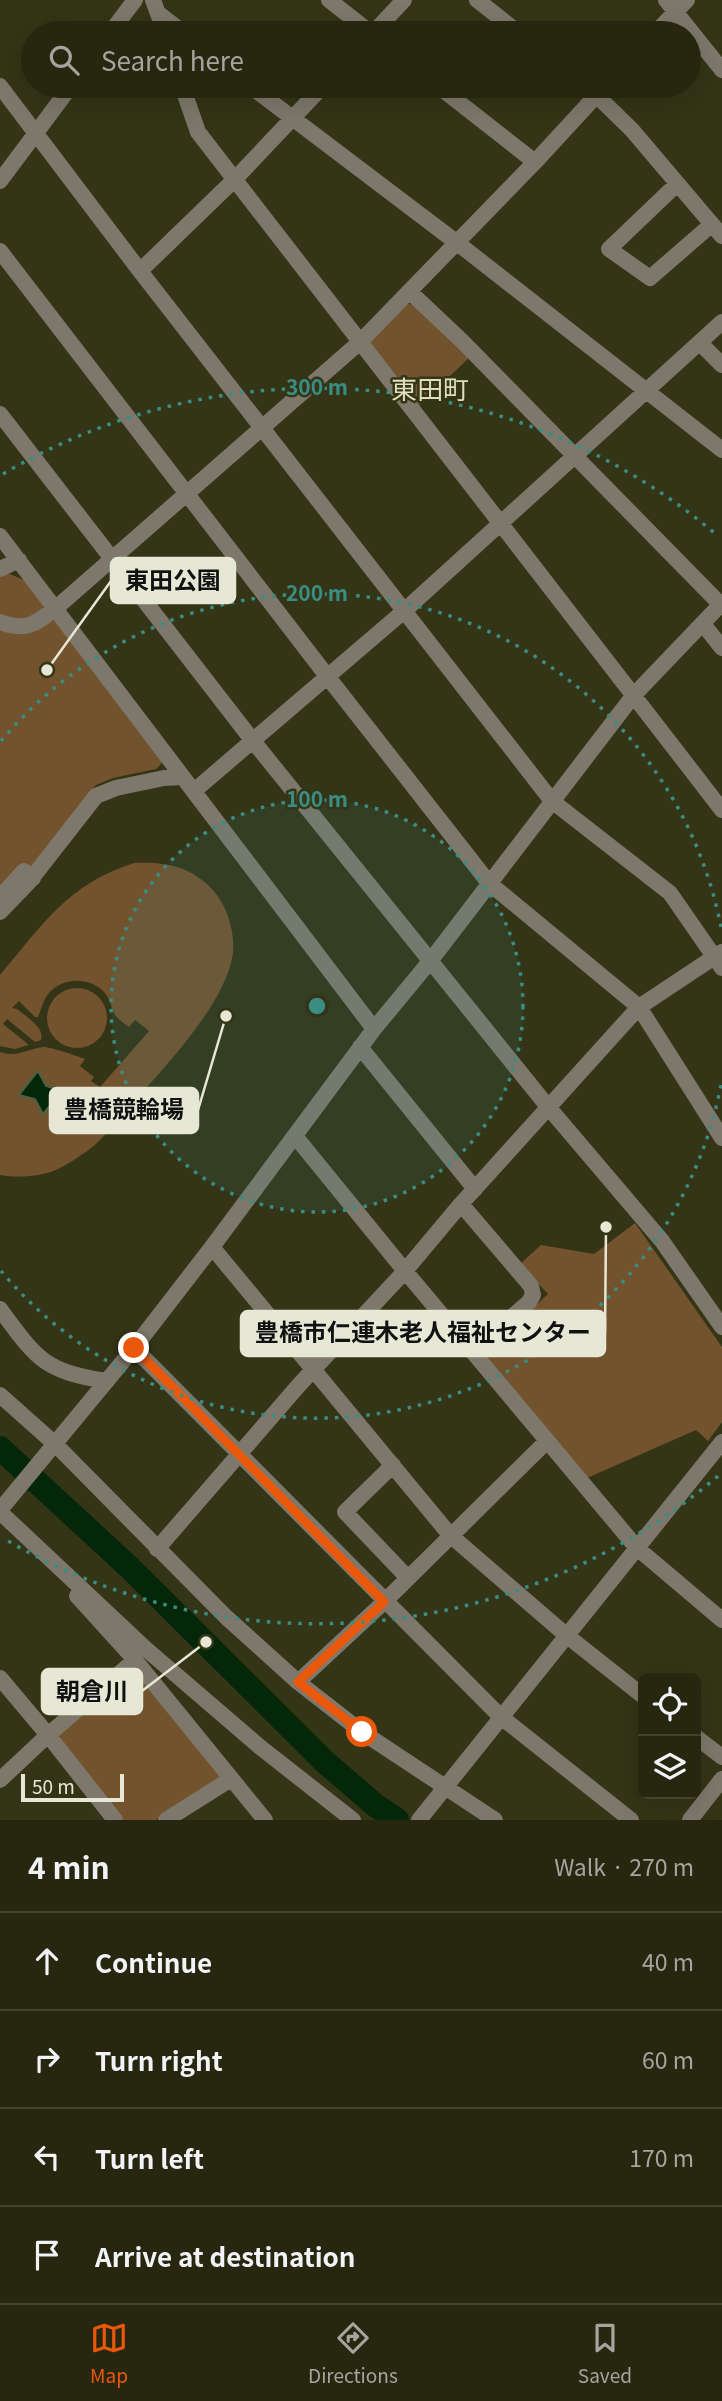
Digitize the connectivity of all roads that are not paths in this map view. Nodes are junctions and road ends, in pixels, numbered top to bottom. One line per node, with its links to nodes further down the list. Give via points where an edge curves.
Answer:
1 (135, 0): 7 (street)
2 (329, 0): 9 (street)
3 (404, 0): 10 (street)
4 (477, 0): 11 (street)
5 (676, 4): 12 (street); 13 (street)
6 (156, 6): 8 (street)
7 (119, 21)
8 (172, 21)
9 (356, 21)
10 (384, 21)
11 (504, 21)
12 (664, 21)
13 (688, 21)
14 (701, 39): 15 (street)
15 (722, 69)
16 (0, 86): 25 (street)
17 (62, 98): 25 (street)
18 (186, 98): 27 (street, via 198,132)
19 (265, 98): 24 (street)
20 (312, 98): 24 (street)
21 (453, 98): 26 (street)
22 (589, 98): 26 (street)
23 (605, 98): 29 (street)
24 (292, 119): 27 (street); 31 (street)
25 (36, 133): 28 (street); 33 (street)
26 (535, 162): 31 (street)
27 (234, 180): 33 (street); 36 (street)
28 (0, 181)
29 (676, 184): 30 (street); 30 (street, via 609,249 650,278)
30 (716, 230)
31 (456, 242): 34 (street); 39 (street)
32 (0, 251): 44 (street)
33 (140, 271): 41 (street)
34 (410, 292): 36 (street); 43 (street)
35 (722, 322): 37 (street)
36 (360, 342): 41 (street); 45 (street)
37 (700, 343): 38 (street); 39 (street)
38 (722, 365)
39 (645, 390): 42 (street); 43 (street)
40 (0, 414): 47 (street)
41 (262, 429): 44 (street); 52 (street)
42 (722, 450)
43 (574, 457): 45 (street); 50 (street)
44 (189, 494): 47 (street); 56 (street)
45 (501, 524): 52 (street); 57 (street)
46 (0, 536): 48 (street)
47 (113, 559): 51 (street); 58 (street)
48 (19, 560): 49 (street); 51 (street)
49 (0, 569)
50 (721, 604): 54 (street)
51 (56, 608): 53 (street, via 25,627); 59 (street)
52 (404, 611): 56 (street); 61 (street)
53 (0, 622)
54 (703, 624): 55 (street); 57 (street)
55 (722, 648)
56 (327, 676): 58 (street); 64 (street)
57 (633, 696): 61 (street); 62 (street)
58 (253, 741): 60 (street); 68 (street)
59 (183, 777): 60 (street); 63 (street, via 128,785 96,796)
60 (194, 791): 70 (street)
61 (552, 801): 64 (street); 67 (street, via 670,893)
62 (722, 810)
63 (33, 878): 65 (street, via 24,871); 66 (street)
64 (489, 883): 68 (street); 69 (street)
65 (0, 897)
66 (0, 912)
67 (719, 959): 69 (street)
68 (431, 960): 70 (street); 72 (street)
69 (639, 1007): 72 (street); 74 (street)
70 (374, 1029): 71 (street)
71 (360, 1047): 73 (street); 75 (street)
72 (549, 1108): 75 (street); 80 (street, via 662,1241)
73 (295, 1136): 77 (street); 78 (street)
74 (722, 1138)
75 (474, 1189): 76 (street)
76 (461, 1204): 78 (street); 82 (street, via 531,1286 533,1295)
77 (212, 1247): 81 (street); 83 (street)
78 (405, 1271): 82 (street); 83 (street)
79 (0, 1309): 84 (street, via 32,1352 47,1363 66,1373)
80 (722, 1327)
81 (134, 1348): 84 (street); 89 (street)
82 (473, 1351): 86 (street)
83 (315, 1370): 89 (street); 90 (street)
84 (107, 1381): 88 (street)
85 (0, 1395): 88 (street)
86 (547, 1441): 92 (street); 93 (street)
87 (722, 1442): 93 (street)
88 (53, 1448): 91 (street); 94 (street)
89 (239, 1453): 94 (street); 96 (street)
90 (393, 1465): 92 (street); 95 (street, via 345,1512)
91 (1, 1510): 99 (street); 114 (street, via 156,1657)
92 (450, 1535): 95 (street); 98 (street)
93 (637, 1548): 97 (street); 98 (street)
94 (157, 1549): 101 (street)
95 (408, 1578): 96 (street)
96 (384, 1602): 101 (street); 103 (street)
97 (722, 1620)
98 (566, 1635): 102 (street); 103 (street)
99 (135, 1660): 104 (street); 107 (street)
100 (0, 1678): 104 (street)
101 (298, 1682): 110 (street)
102 (638, 1692)
103 (501, 1717): 110 (street); 117 (street)
104 (48, 1735): 108 (street); 111 (street)
105 (701, 1741): 106 (street)
106 (722, 1757)
107 (231, 1779): 112 (street); 113 (street)
108 (0, 1780)
109 (722, 1780): 118 (street)
110 (442, 1790): 115 (street); 116 (street)
111 (115, 1820)
112 (166, 1820)
113 (265, 1820)
114 (354, 1820)
115 (419, 1820)
116 (495, 1820)
117 (631, 1820)
118 (690, 1820)

